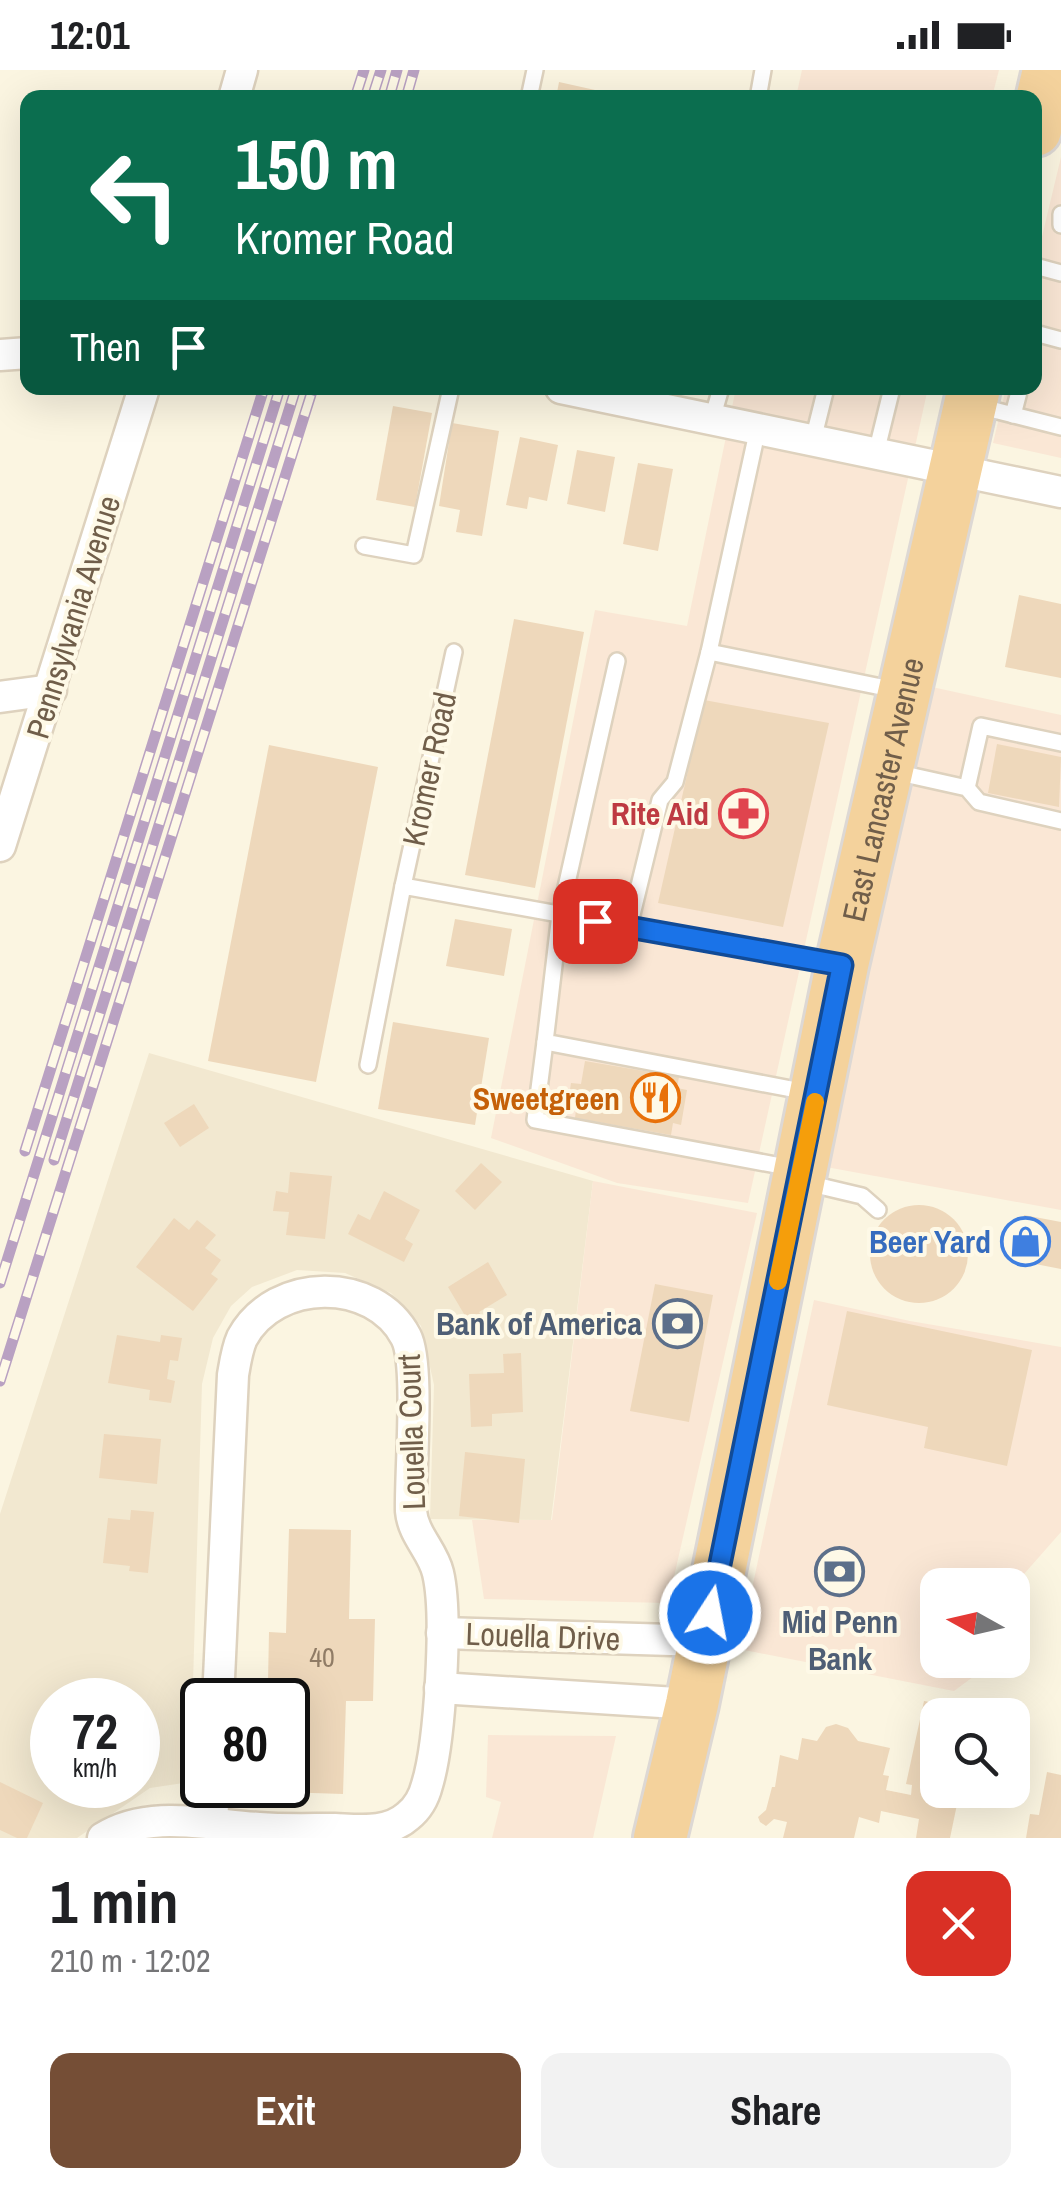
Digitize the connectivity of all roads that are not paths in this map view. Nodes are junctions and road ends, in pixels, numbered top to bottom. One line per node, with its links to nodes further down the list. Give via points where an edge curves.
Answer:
1 (1061, 214): 2 (lane)
2 (1061, 225)
3 (142, 395): 21 (street, Pennsylvania Avenue)
4 (449, 395): 17 (lane, via 414,555)
5 (596, 395): 10 (street)
6 (718, 395): 10 (lane)
7 (824, 395): 13 (lane)
8 (890, 395): 14 (lane)
9 (986, 402): 11 (lane); 15 (highway, East Lancaster Avenue)
10 (712, 419): 12 (street)
11 (1060, 421)
12 (758, 428): 13 (street); 19 (lane)
13 (814, 440): 14 (street)
14 (876, 454): 15 (street)
15 (954, 470): 16 (street); 22 (highway, East Lancaster Avenue)
16 (1061, 492)
17 (364, 546)
18 (454, 652): 30 (lane, Kromer Road)
19 (709, 652): 22 (lane); 32 (lane, via 674,782 660,800)
20 (616, 660): 31 (lane)
21 (52, 690): 23 (street); 26 (street, Pennsylvania Avenue)
22 (904, 692): 25 (highway, East Lancaster Avenue)
23 (0, 696)
24 (1061, 744): 27 (lane, via 980,726)
25 (886, 770): 27 (lane); 33 (highway, East Lancaster Avenue)
26 (10, 784): 29 (street, Pennsylvania Avenue)
27 (967, 788): 28 (lane, via 980,802)
28 (1061, 821)
29 (0, 846)
30 (403, 886): 31 (lane, Kromer Road); 35 (lane, Kromer Road)
31 (560, 914): 32 (lane, Kromer Road); 34 (lane)
32 (629, 927): 33 (lane, Kromer Road)
33 (842, 965): 36 (highway, East Lancaster Avenue)
34 (544, 1042): 36 (lane); 37 (lane, via 534,1120)
35 (368, 1065)
36 (816, 1094): 37 (highway, East Lancaster Avenue)
37 (800, 1176): 38 (lane, via 862,1196); 40 (highway, East Lancaster Avenue)
38 (878, 1210)
39 (442, 1633): 40 (street, Louella Drive); 41 (street, Louella Court, via 438,1571 412,1518 408,1342 394,1319 364,1300 330,1292 292,1295 257,1320 238,1350 233,1375); 42 (street, Louella Court)
40 (704, 1641): 43 (highway, East Lancaster Avenue)
41 (219, 1678)
42 (440, 1688): 43 (street, Louella Drive); 45 (street, Louella Court, via 426,1788 399,1823 372,1830)
43 (692, 1704): 47 (highway, East Lancaster Avenue)
44 (213, 1808): 45 (street)
45 (212, 1824): 46 (street, Louella Court, via 145,1822)
46 (103, 1838)
47 (660, 1838)

